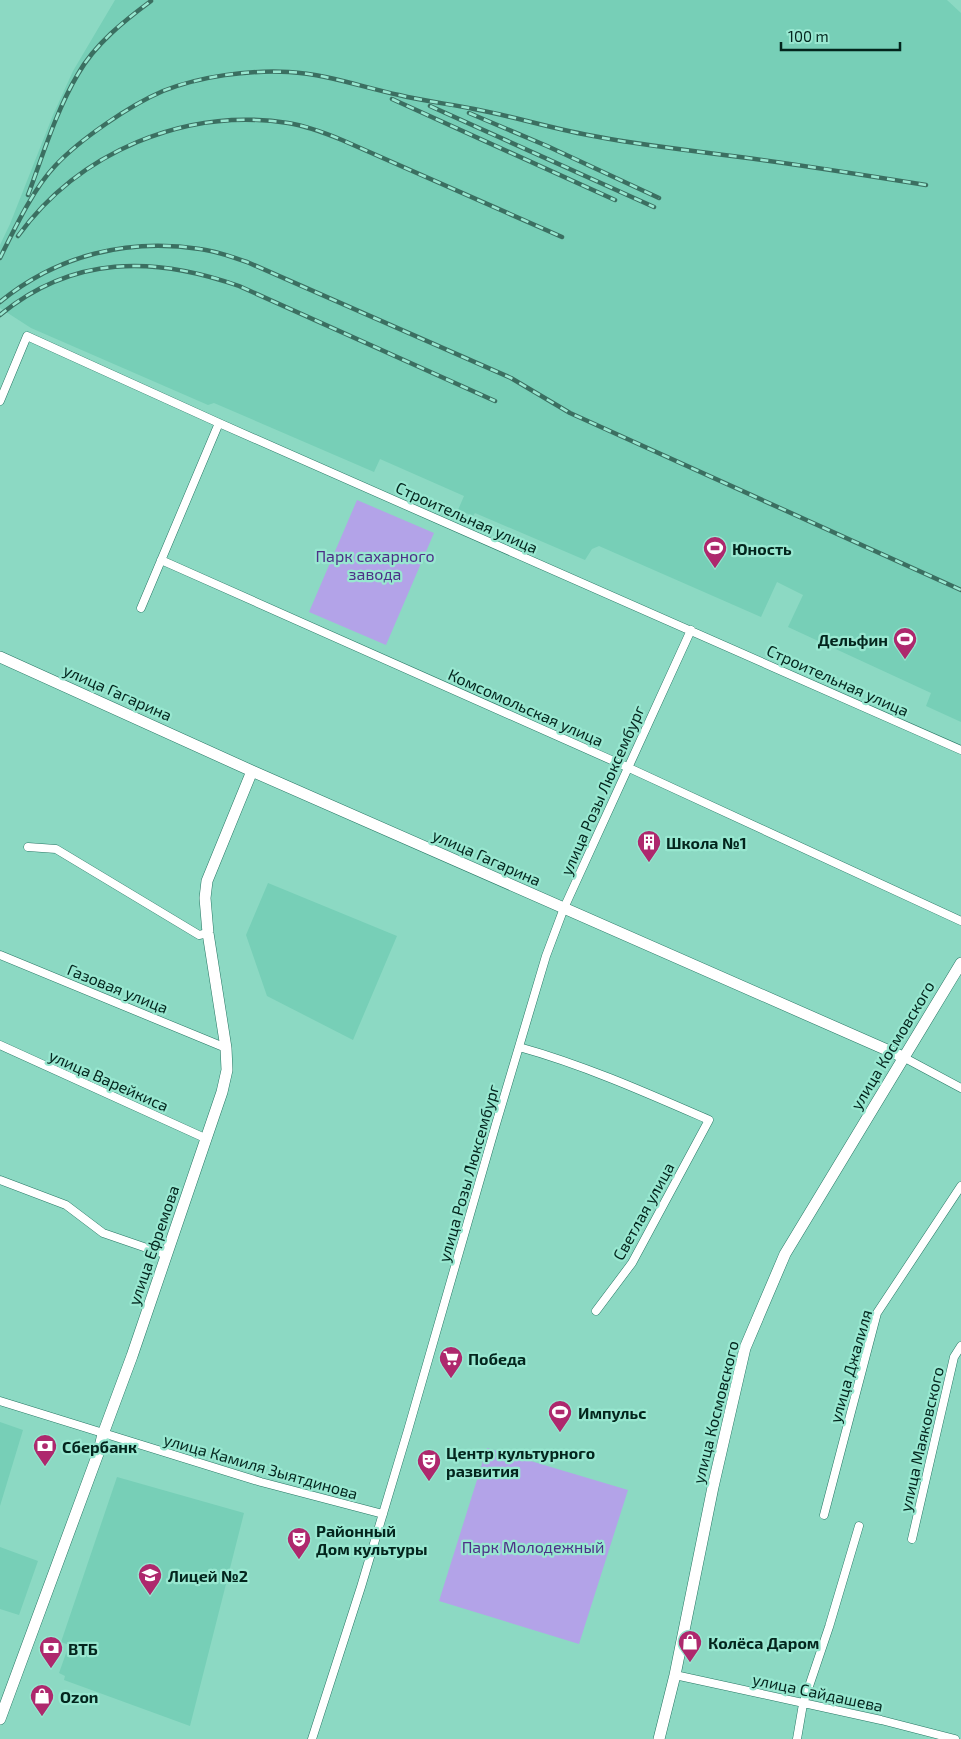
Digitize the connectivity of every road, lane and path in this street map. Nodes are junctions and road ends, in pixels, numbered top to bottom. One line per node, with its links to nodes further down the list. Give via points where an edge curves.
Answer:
1 (0, 401): 2 (street, Строительная улица, via 28,336)
2 (219, 423): 3 (street); 5 (street, Строительная улица)
3 (160, 560): 4 (street); 8 (street, Комсомольская улица)
4 (141, 608)
5 (690, 630): 7 (street, Строительная улица); 8 (street, улица Розы Люксембург)
6 (0, 657): 9 (street, улица Гагарина)
7 (961, 750)
8 (627, 767): 11 (street, улица Розы Люксембург); 12 (street, Комсомольская улица)
9 (252, 771): 11 (street, улица Гагарина); 13 (street, улица Ефремова, via 207,881)
10 (28, 847): 13 (street, via 56,849 199,935)
11 (564, 908): 17 (street, улица Розы Люксембург); 19 (street, улица Гагарина)
12 (961, 921)
13 (208, 933): 18 (street, улица Ефремова)
14 (0, 954): 18 (street, Газовая улица)
15 (961, 963): 19 (street, улица Космовского)
16 (0, 1045): 21 (street, улица Варейкиса)
17 (519, 1047): 25 (street, Светлая улица, via 619,1081 709,1120 632,1263); 29 (street, улица Розы Люксембург)
18 (226, 1048): 21 (street, улица Ефремова, via 222,1092)
19 (903, 1056): 20 (street, улица Гагарина); 33 (street, улица Космовского, via 785,1254 746,1348)
20 (961, 1088)
21 (207, 1139): 24 (street, улица Ефремова)
22 (0, 1180): 24 (street, via 66,1205 103,1233)
23 (961, 1186): 30 (street, улица Джалиля, via 877,1313)
24 (167, 1255): 28 (street, улица Ефремова)
25 (596, 1311)
26 (961, 1346): 32 (street, улица Маяковского, via 954,1357)
27 (0, 1401): 28 (street, улица Камиля Зыятдинова)
28 (103, 1434): 29 (street, улица Камиля Зыятдинова, via 261,1482); 35 (street, улица Ефремова)
29 (383, 1514): 36 (street, улица Розы Люксембург)
30 (824, 1516)
31 (859, 1526): 34 (street)
32 (912, 1539)
33 (674, 1675): 34 (street, улица Сайдашева); 37 (street, улица Космовского)
34 (803, 1704): 38 (street); 39 (street, улица Сайдашева)
35 (0, 1719)
36 (312, 1739)
37 (659, 1739)
38 (797, 1739)
39 (955, 1739)

